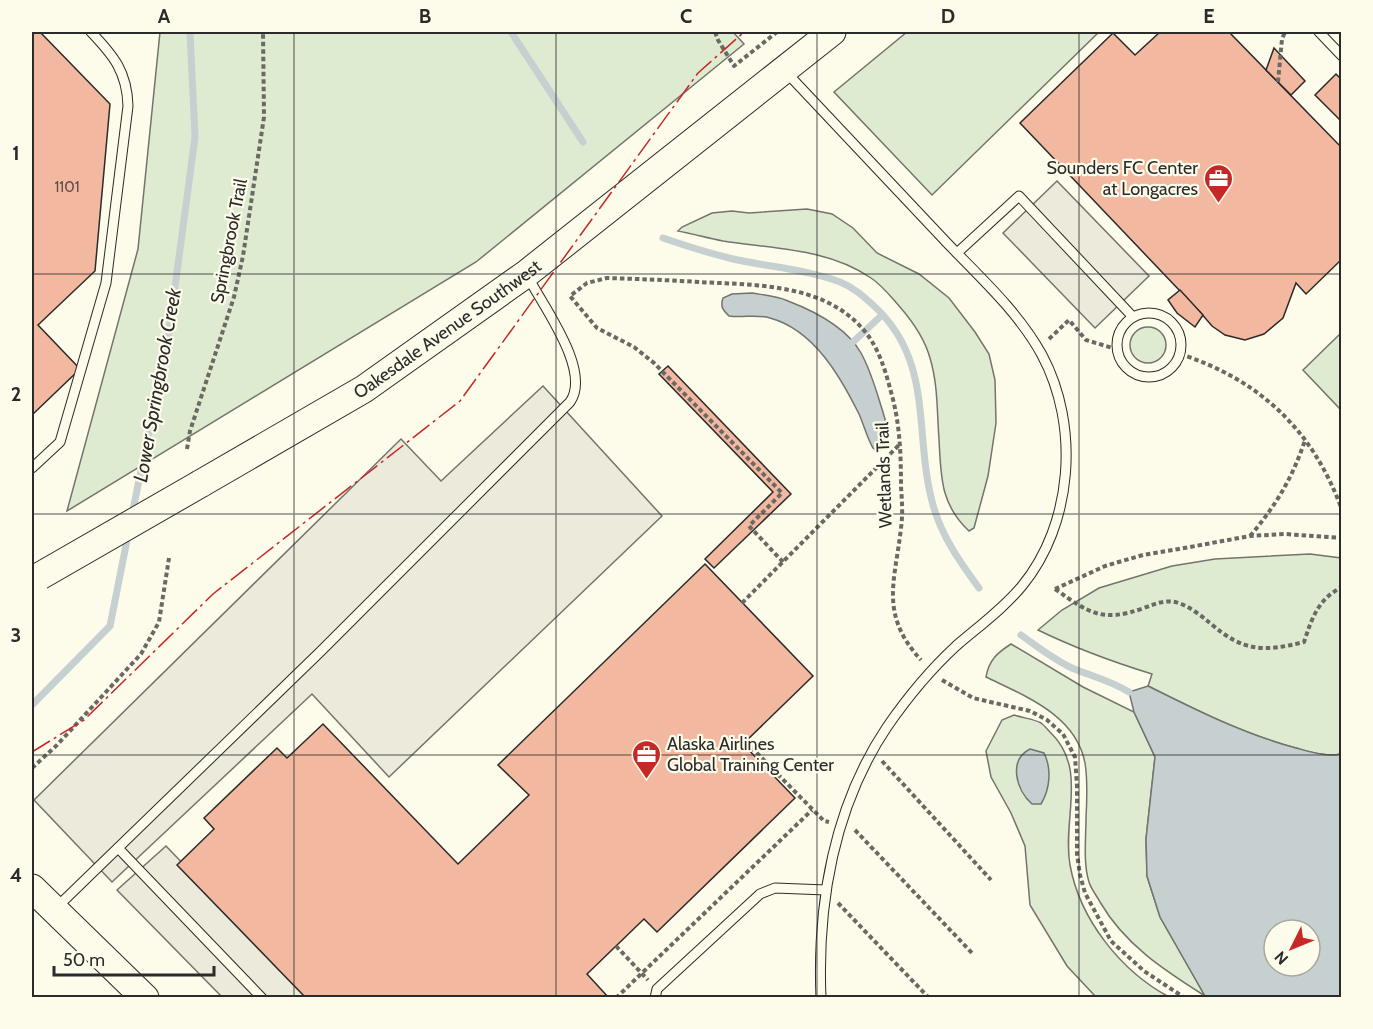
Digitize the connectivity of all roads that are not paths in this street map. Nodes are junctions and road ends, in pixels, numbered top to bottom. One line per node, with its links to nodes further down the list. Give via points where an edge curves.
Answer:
1 (91, 32): 9 (lane, via 112,54 127,87 128,106 106,283 60,442)
2 (832, 32): 5 (street, Oakesdale Avenue Southwest)
3 (1318, 32): 4 (lane)
4 (1341, 56)
5 (785, 70): 6 (lane); 7 (street, Oakesdale Avenue Southwest)
6 (957, 253): 8 (lane, via 1019,196); 13 (lane, via 1020,321 1043,358 1056,389 1066,468 1059,509 1035,568 1009,600 932,671 887,728 850,796)
7 (526, 274): 10 (street, Oakesdale Avenue Southwest, bridge, via 364,389); 11 (lane, via 563,340 577,376 576,394 320,652)
8 (1133, 317): 8 (lane, via 1157,314 1177,330 1180,354 1164,374 1140,376 1120,361 1116,349 1118,336)
9 (32, 468)
10 (36, 578)
11 (118, 848): 14 (lane); 17 (lane)
12 (32, 888): 14 (street)
13 (826, 890): 15 (lane, via 775,888 760,894); 18 (lane, via 819,952)
14 (55, 910): 16 (street)
15 (656, 993)
16 (145, 998)
17 (262, 998)
18 (821, 998)

